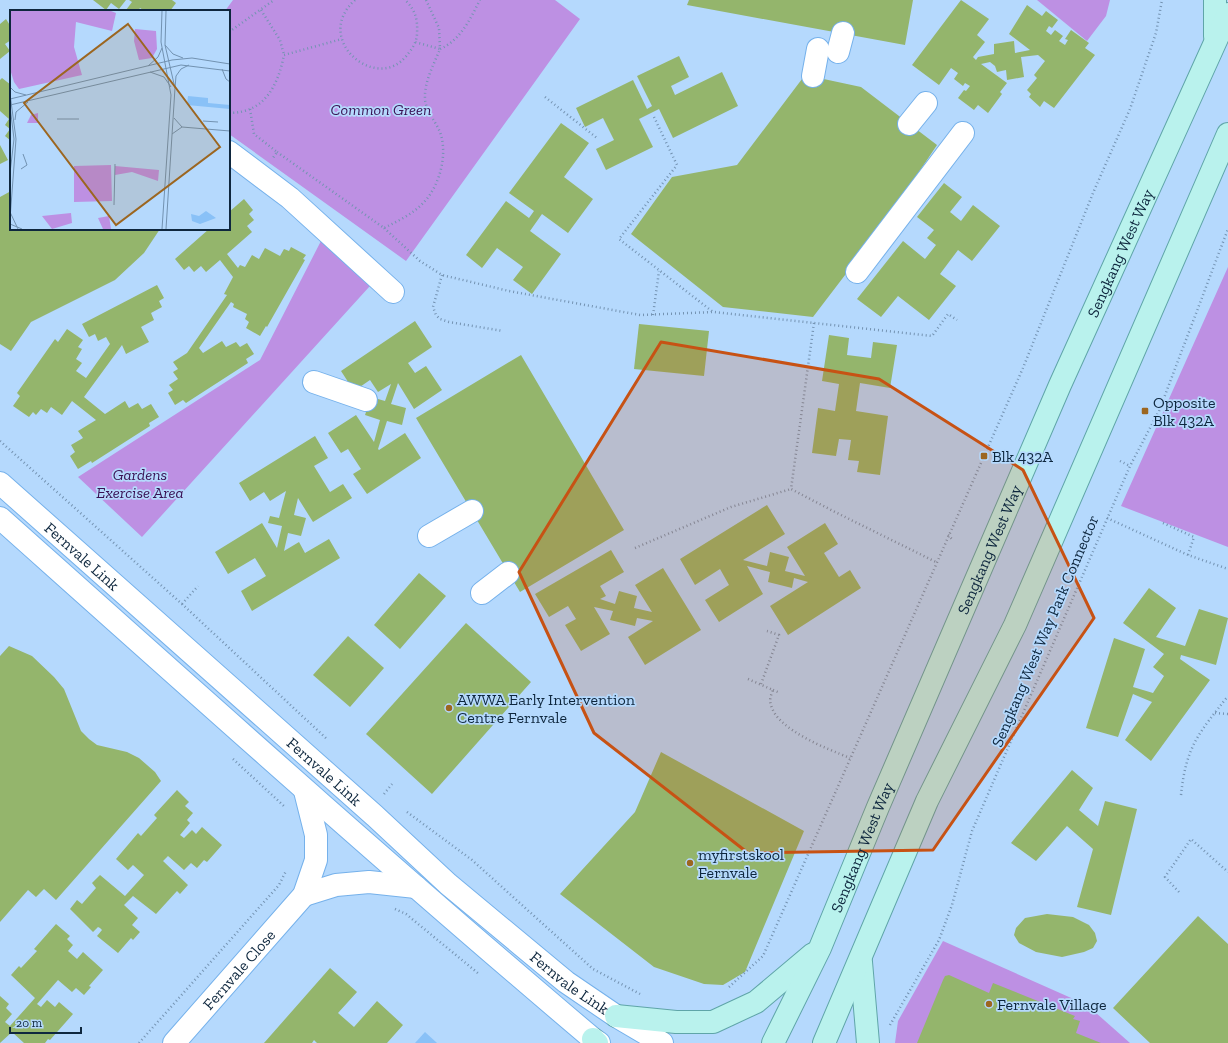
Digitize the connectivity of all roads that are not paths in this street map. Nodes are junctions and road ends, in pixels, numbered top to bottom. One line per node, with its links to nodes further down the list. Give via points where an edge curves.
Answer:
1 (1215, 0): 3 (main road)
2 (1228, 14): 3 (main road, Sengkang West Way)
3 (1215, 44): 24 (main road, Sengkang West Way, via 1060,385)
4 (833, 45): 5 (street)
5 (813, 76)
6 (926, 103): 7 (street)
7 (909, 124)
8 (963, 133): 11 (street)
9 (1228, 134): 25 (main road, via 1018,618 927,801)
10 (230, 153): 12 (street, via 290,198)
11 (857, 272)
12 (393, 292)
13 (314, 382): 14 (street)
14 (366, 400)
15 (0, 483): 26 (street, Fernvale Link, via 448,884 566,982)
16 (472, 511): 18 (street)
17 (0, 518): 21 (street, Fernvale Link)
18 (429, 536)
19 (508, 573): 20 (street)
20 (482, 592)
21 (305, 790): 22 (street, Fernvale Link); 23 (street, Fernvale Close, via 316,835 316,860)
22 (416, 887): 23 (street, via 363,883 336,885); 27 (street, Fernvale Link)
23 (304, 895): 28 (street, Fernvale Close)
24 (820, 948): 26 (main road, via 756,1002 713,1022 676,1022); 30 (main road, Sengkang West Way)
25 (860, 959): 31 (main road); 32 (main road)
26 (616, 1016): 29 (street, Fernvale Link)
27 (596, 1042)
28 (174, 1043)
29 (662, 1043)
30 (773, 1043)
31 (824, 1043)
32 (868, 1043)

